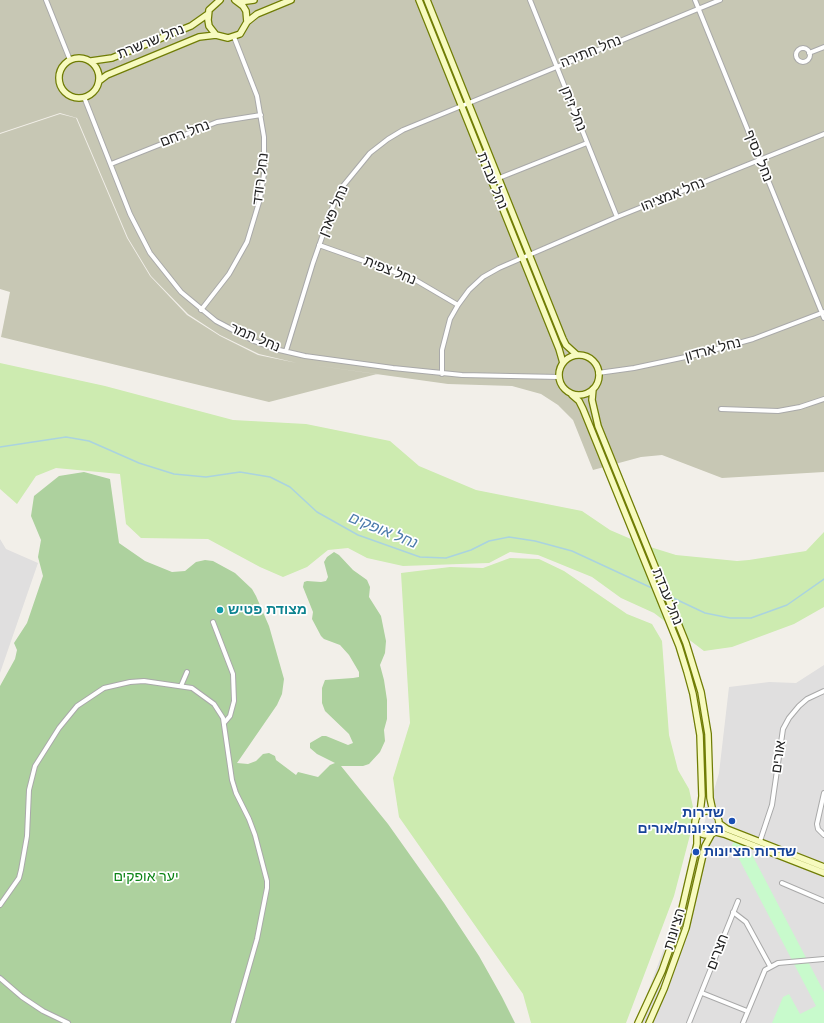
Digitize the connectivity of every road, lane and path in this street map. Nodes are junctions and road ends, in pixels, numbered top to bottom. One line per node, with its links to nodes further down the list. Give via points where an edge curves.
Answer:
1 (46, 0): 18 (street)
2 (220, 0): 12 (street, נחל שרשרת, via 212,6)
3 (254, 0): 10 (street)
4 (291, 0): 13 (street, via 257,14)
5 (419, 0): 24 (street, נחל עבדת)
6 (427, 0): 23 (street, נחל עבדת)
7 (530, 0): 20 (street, נחל זיתן)
8 (695, 0): 11 (street, נחל כסיף)
9 (720, 0): 11 (street, נחל חתירה)
10 (237, 1): 13 (street, via 246,11)
11 (699, 9): 20 (street, נחל חתירה); 28 (street, נחל כסיף)
12 (208, 14): 14 (street, via 209,26); 19 (street, נחל שרשרת, via 191,26 112,58)
13 (247, 22): 15 (street, via 240,34)
14 (216, 35): 15 (street, נחל שרשרת); 21 (street, נחל שרשרת, via 199,37 107,74)
15 (234, 37): 25 (street, נחל רודד, via 252,78)
16 (824, 47): 17 (street)
17 (809, 53)
18 (70, 60): 19 (street, via 81,58); 22 (street, via 60,71 60,84 67,94)
19 (90, 61): 21 (street, via 98,70)
20 (556, 66): 23 (street, נחל חתירה); 27 (street, נחל זיתן)
21 (99, 81): 22 (street, via 94,91)
22 (84, 97): 29 (street, נחל תמר)
23 (468, 103): 24 (street, נחל חתירה); 30 (street, נחל עבדת)
24 (461, 106): 32 (street, נחל פארן, via 403,130 388,138 370,153 342,186); 34 (street, נחל עבדת)
25 (261, 116): 29 (street, נחל רחם, via 217,122); 36 (street, נחל רודד, via 264,174 254,222 237,260 218,290)
26 (824, 134): 28 (street, נחל אמציהו)
27 (587, 142): 30 (street); 31 (street, נחל זיתן)
28 (760, 160): 31 (street, נחל אמציהו); 37 (street, נחל כסיף)
29 (111, 164): 36 (street, נחל תמר, via 130,214 150,253 181,292)
30 (499, 178): 33 (street, נחל עבדת)
31 (617, 217): 33 (street, נחל אמציהו)
32 (319, 245): 35 (street, נחל צפית, via 412,278); 39 (street, נחל פארן)
33 (529, 254): 34 (street, נחל אמציהו); 40 (street, נחל עבדת, via 563,339)
34 (522, 257): 35 (street, נחל אמציהו, via 483,277); 41 (street, נחל עבדת)
35 (458, 305): 43 (street, נחל אמציהו, via 445,335)
36 (201, 310): 39 (street, נחל תמר, via 254,341)
37 (823, 312): 38 (street, נחל כסיף); 42 (street, נחל ארדון, via 753,339 695,356)
38 (824, 318)
39 (286, 351): 43 (street, נחל תמר, via 305,356)
40 (577, 355): 41 (street); 42 (street, via 594,362)
41 (563, 363): 44 (street)
42 (598, 372): 45 (street)
43 (442, 374): 44 (street, נחל תמר)
44 (559, 377): 46 (street, via 563,388)
45 (593, 389): 46 (street, via 584,395); 55 (street, נחל עבדת, via 594,413 691,659 701,692 710,757 710,798)
46 (572, 394): 56 (street, נחל עבדת, via 580,401 679,646 693,694 700,734)
47 (824, 399): 48 (street, via 778,411)
48 (720, 408)
49 (213, 622): 53 (street, via 233,674 234,701 230,716)
50 (187, 672): 51 (street)
51 (181, 686): 53 (street, via 192,688 214,704 220,711); 67 (street, via 144,681 130,682 104,688 77,706 59,728 35,766 29,790 27,836 19,878)
52 (824, 691): 61 (street, אורים, via 798,706 783,729 772,805)
53 (224, 723): 75 (street, via 232,780 255,835 267,888 257,939)
54 (824, 793): 60 (street, via 816,824)
55 (713, 812): 56 (street); 57 (street)
56 (700, 813): 58 (street, via 695,821)
57 (720, 824): 59 (street); 61 (street)
58 (697, 830): 59 (street, via 702,834); 76 (street, הציונות, via 697,844 678,926 659,978)
59 (714, 833): 63 (street, via 724,834); 77 (street, הציונות, via 705,846 684,935)
60 (824, 835)
61 (760, 841): 62 (street)
62 (824, 867)
63 (824, 873)
64 (782, 883): 66 (street)
65 (738, 901): 68 (street, חצרים)
66 (824, 901)
67 (0, 905)
68 (733, 912): 70 (street, חצרים, via 746,922); 72 (street, חצרים)
69 (824, 959): 70 (street)
70 (770, 966): 73 (street, via 761,975)
71 (0, 978): 74 (street, via 43,1011)
72 (702, 993): 73 (street); 78 (street, חצרים)
73 (747, 1011): 79 (street)
74 (68, 1023)
75 (233, 1023)
76 (638, 1023)
77 (648, 1023)
78 (689, 1023)
79 (743, 1023)

